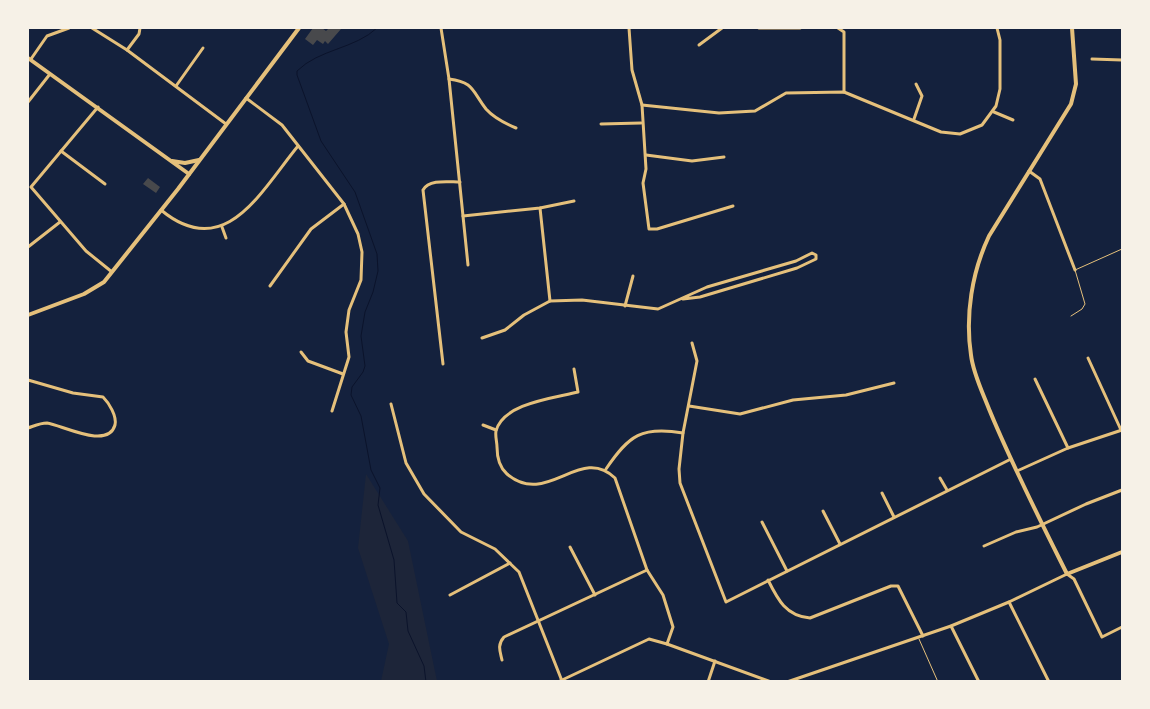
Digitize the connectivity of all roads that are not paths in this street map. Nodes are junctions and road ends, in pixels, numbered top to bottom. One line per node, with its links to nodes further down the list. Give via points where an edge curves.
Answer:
1 (69, 28): 16 (street, via 47,36)
2 (92, 28): 15 (street)
3 (140, 28): 15 (street)
4 (299, 28): 24 (street)
5 (441, 28): 20 (street)
6 (629, 28): 26 (street, via 632,70)
7 (722, 28): 13 (street)
8 (759, 28): 9 (street)
9 (800, 28)
10 (838, 28): 23 (street, via 844,32)
11 (997, 28): 28 (street, via 1000,89)
12 (1072, 28): 41 (street, via 1076,68 1074,96 1064,118)
13 (699, 45)
14 (204, 48): 22 (street)
15 (127, 50): 22 (street)
16 (29, 59): 19 (street)
17 (1092, 59): 18 (street)
18 (1122, 60)
19 (51, 73): 25 (street); 27 (street)
20 (449, 79): 34 (street, via 463,81 472,87 486,109 497,119); 43 (street)
21 (916, 84): 29 (street, via 922,96)
22 (176, 86): 32 (street)
23 (844, 92): 26 (street, via 786,93 756,111 719,113); 29 (street)
24 (246, 98): 32 (street); 35 (street, via 282,125)
25 (28, 102)
26 (642, 106): 31 (street)
27 (98, 107): 36 (street); 40 (street)
28 (994, 112): 29 (street, via 982,125 960,134 941,132); 30 (street)
29 (914, 119)
30 (1013, 120)
31 (641, 123): 33 (street); 37 (street)
32 (226, 124): 39 (street)
33 (600, 124)
34 (516, 128)
35 (298, 146): 46 (street); 52 (street, via 242,215)
36 (61, 151): 44 (street); 51 (street, via 31,187)
37 (646, 155): 38 (street, via 692,161); 47 (street, via 643,183 649,229)
38 (724, 157)
39 (199, 160): 40 (street); 42 (street)
40 (171, 161): 42 (street)
41 (1029, 171): 57 (street, via 1040,179); 85 (street, via 982,250 970,313 972,365)
42 (189, 174): 49 (street)
43 (460, 182): 50 (street); 70 (street, via 430,184 424,188 423,196)
44 (104, 184)
45 (574, 201): 48 (street)
46 (344, 204): 60 (street, via 311,229); 72 (street, via 358,234 362,252 361,280 348,310 349,357)
47 (733, 206)
48 (540, 208): 50 (street); 62 (street)
49 (160, 210): 52 (street, via 187,228); 58 (street)
50 (463, 216): 56 (street)
51 (60, 222): 54 (street); 58 (street, via 86,251)
52 (222, 227): 53 (street)
53 (226, 238)
54 (28, 247)
55 (1122, 249): 57 (lane)
56 (468, 265)
57 (1075, 270): 65 (lane, via 1085,304)
58 (112, 272): 64 (street, via 104,282 84,294)
59 (633, 276): 63 (street)
60 (270, 286)
61 (683, 299): 61 (street, via 700,297 796,268 816,259 816,255 812,253 707,287); 63 (street, via 658,309)
62 (550, 301): 63 (street, via 582,300); 66 (street, via 505,330)
63 (625, 306)
64 (28, 315)
65 (1071, 316)
66 (482, 338)
67 (692, 343): 77 (street, via 698,361)
68 (301, 352): 72 (street, via 308,361)
69 (1088, 358): 82 (street)
70 (443, 364)
71 (574, 369): 81 (street, via 578,392 523,405 510,412)
72 (343, 374): 78 (street)
73 (1035, 379): 84 (street)
74 (28, 380): 80 (street, via 73,393 98,394 106,400 115,422 105,435 92,436 53,424)
75 (894, 382): 77 (street, via 846,395 793,400 740,414)
76 (391, 404): 100 (street, via 406,463 424,494 461,532 495,549)
77 (689, 406): 83 (street)
78 (332, 411)
79 (483, 425): 81 (street)
80 (28, 428)
81 (496, 430): 86 (street, via 497,458 506,473 521,483 536,486 589,467)
82 (1122, 430): 84 (street)
83 (683, 433): 86 (street, via 658,429 634,437); 104 (street, via 680,483 726,602)
84 (1068, 448): 87 (street)
85 (1011, 459): 87 (street); 89 (street)
86 (606, 469): 101 (street, via 615,478)
87 (1017, 471): 95 (street)
88 (940, 478): 89 (street)
89 (947, 490): 93 (street)
90 (1122, 490): 95 (street)
91 (882, 493): 93 (street)
92 (822, 511): 96 (street)
93 (894, 517): 96 (street)
94 (762, 522): 102 (street)
95 (1043, 524): 97 (street); 103 (street)
96 (840, 544): 102 (street)
97 (984, 546)
98 (570, 547): 106 (street)
99 (1122, 552): 103 (street)
100 (510, 563): 105 (street); 108 (street, via 520,572)
101 (647, 570): 106 (street); 113 (street, via 664,596 673,627)
102 (787, 571): 104 (street)
103 (1067, 574): 107 (street); 110 (street, via 1074,579 1102,637)
104 (768, 580): 111 (street, via 783,607 800,617 810,618 898,586)
105 (450, 595)
106 (595, 595): 108 (street)
107 (1009, 602): 109 (street); 122 (street)
108 (540, 621): 114 (street, via 500,642); 116 (street)
109 (951, 626): 111 (street); 121 (street)
110 (1122, 627)
111 (923, 636): 112 (street)
112 (918, 638): 119 (street); 120 (lane)
113 (667, 644): 115 (street); 116 (street, via 648,640)
114 (502, 660)
115 (715, 661): 117 (street); 118 (street)
116 (561, 681)
117 (708, 682)
118 (771, 682)
119 (788, 682)
120 (938, 682)
121 (979, 682)
122 (1050, 682)

